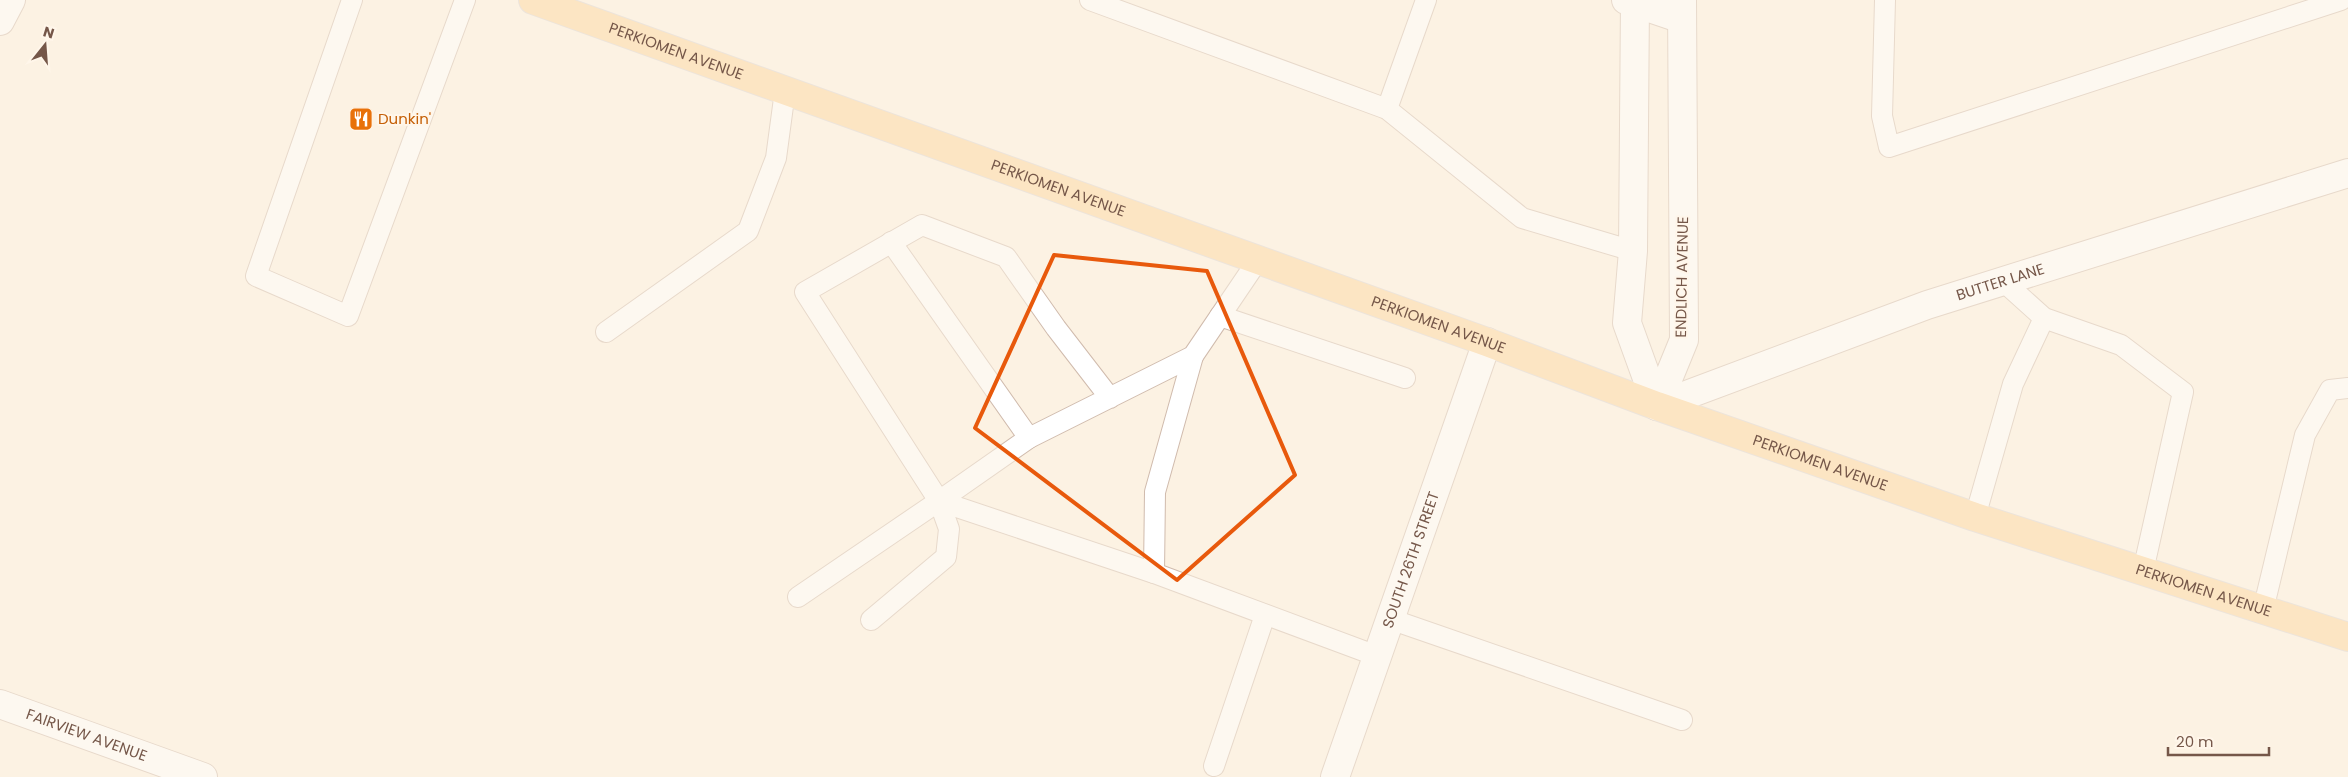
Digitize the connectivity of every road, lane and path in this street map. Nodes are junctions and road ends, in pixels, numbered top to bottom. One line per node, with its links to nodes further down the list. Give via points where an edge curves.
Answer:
1 (12, 0): 11 (street)
2 (352, 0): 3 (lane, via 256,276 348,316)
3 (465, 0)
4 (533, 0): 12 (main road, PERKIOMEN AVENUE)
5 (1090, 0): 13 (lane)
6 (1426, 0): 13 (lane)
7 (1885, 0): 8 (lane, via 1882,116 1889,147)
8 (2341, 0)
9 (1632, 1): 10 (street); 16 (street)
10 (1682, 9): 27 (street, ENDLICH AVENUE, via 1684,340)
11 (0, 21)
12 (785, 91): 17 (main road, PERKIOMEN AVENUE); 21 (lane, via 776,158 748,230)
13 (1387, 109): 16 (lane, via 1522,218)
14 (2348, 173): 18 (street, BUTTER LANE)
15 (891, 242): 26 (lane, via 922,225 1006,257); 28 (lane); 29 (lane, via 805,292)
16 (1633, 251): 27 (street, via 1627,323)
17 (1258, 260): 19 (lane); 22 (main road, PERKIOMEN AVENUE)
18 (2003, 281): 20 (lane); 27 (street, BUTTER LANE, via 1927,304)
19 (1220, 316): 23 (lane); 24 (lane)
20 (2044, 318): 30 (lane, via 2013,384); 31 (lane, via 2121,345 2183,392)
21 (606, 332)
22 (1488, 342): 27 (main road, PERKIOMEN AVENUE); 36 (street, SOUTH 26TH STREET)
23 (1193, 356): 26 (lane); 32 (lane, via 1155,492)
24 (1405, 378)
25 (2348, 388): 34 (lane, via 2330,390 2305,435)
26 (1110, 398): 28 (lane)
27 (1657, 406): 30 (main road, PERKIOMEN AVENUE)
28 (1029, 438): 29 (lane)
29 (939, 501): 32 (lane); 33 (lane); 37 (lane, via 949,529 946,557)
30 (1975, 517): 31 (main road, PERKIOMEN AVENUE)
31 (2142, 571): 34 (main road, PERKIOMEN AVENUE)
32 (1154, 573): 35 (lane)
33 (798, 597)
34 (2263, 610): 38 (main road, PERKIOMEN AVENUE)
35 (1265, 615): 39 (lane); 42 (lane)
36 (1390, 619): 39 (street, SOUTH 26TH STREET); 41 (lane)
37 (871, 620)
38 (2348, 637)
39 (1377, 656): 45 (street, SOUTH 26TH STREET)
40 (0, 704): 43 (street, FAIRVIEW AVENUE)
41 (1682, 720)
42 (1214, 766)
43 (180, 772): 44 (street, FAIRVIEW AVENUE)
44 (203, 777)
45 (1334, 777)

